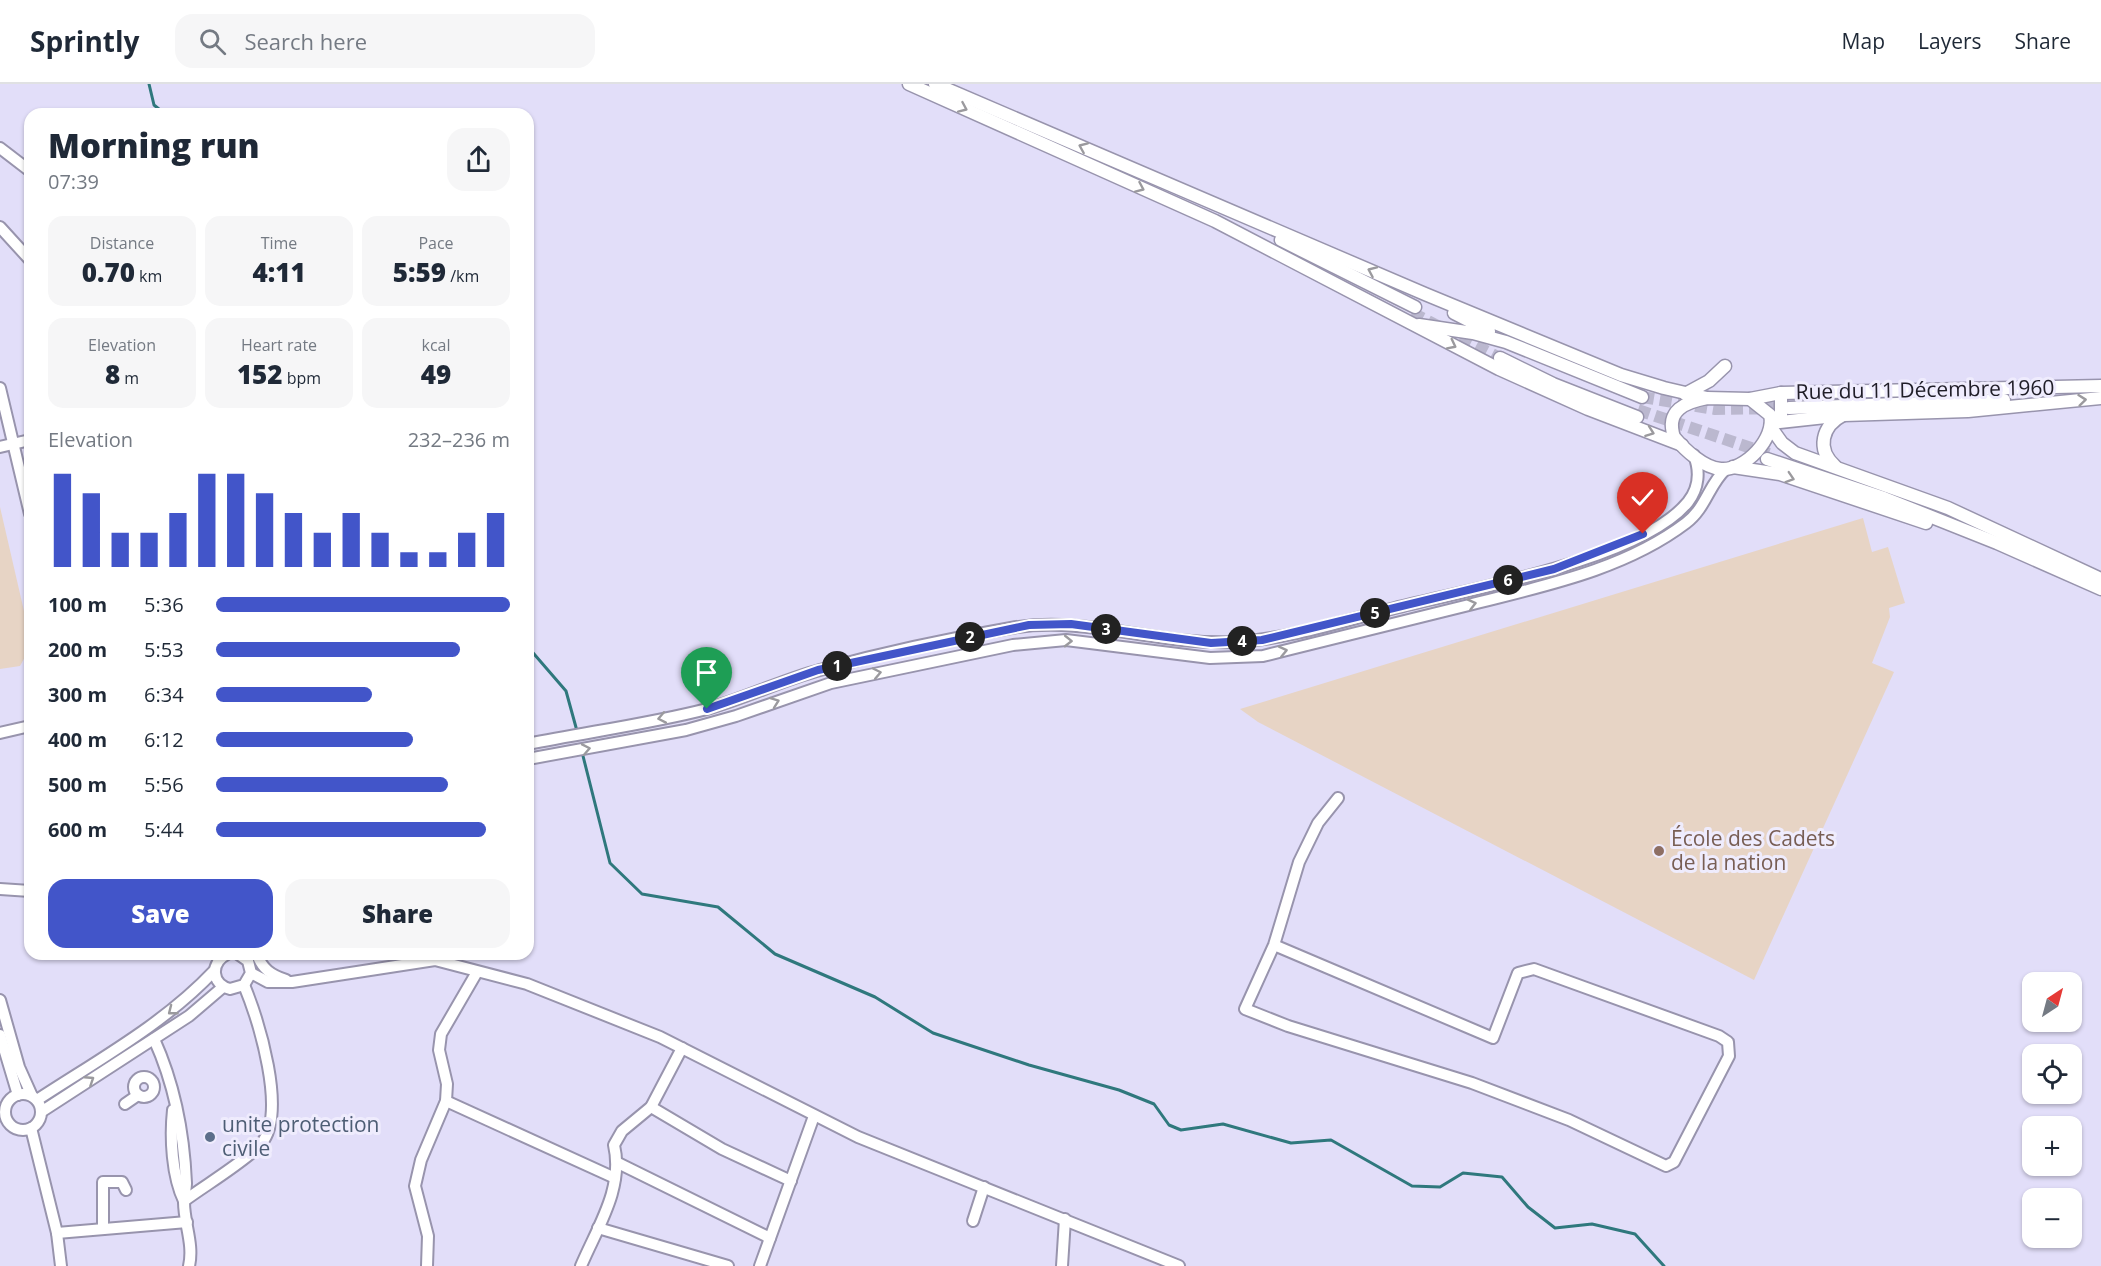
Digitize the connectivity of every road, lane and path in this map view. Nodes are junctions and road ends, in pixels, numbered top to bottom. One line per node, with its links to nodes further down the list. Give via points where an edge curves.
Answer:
1 (909, 84): 9 (main road, one-way to 9)
2 (935, 84): 5 (main road, one-way to 2)
3 (0, 148): 4 (street)
4 (24, 166)
5 (1215, 203): 8 (main road, one-way to 5); 9 (main road)
6 (0, 227): 7 (street)
7 (24, 253)
8 (1425, 294): 9 (main road, via 1490,331 1643,394 1498,340); 14 (main road, via 1621,375)
9 (1411, 314): 25 (main road, one-way to 25, via 1588,410)
10 (1501, 354): 20 (main road, via 1553,384)
11 (1725, 366): 14 (main road, via 1709,381)
12 (2101, 386): 18 (main road, Rue du 11 Décembre 1960)
13 (0, 388): 24 (street)
14 (1685, 394): 15 (main road)
15 (1707, 398): 17 (main road); 25 (main road, via 1686,402 1675,413 1672,432)
16 (2101, 398): 19 (main road, Rue du 11 Décembre 1960, one-way to 16)
17 (1750, 399): 18 (main road, Rue du 11 Décembre 1960); 22 (main road, via 1765,409)
18 (1787, 401): 19 (main road); 22 (main road)
19 (2051, 403): 21 (main road, Rue du 11 Décembre 1960, via 1968,411)
20 (1637, 414)
21 (1844, 415): 22 (main road, Rue du 11 Décembre 1960); 29 (main road, via 1829,426 1823,438 1827,458)
22 (1775, 424): 28 (main road, via 1762,446); 29 (main road, via 1782,443 1796,453)
23 (24, 441): 24 (street)
24 (13, 444): 26 (street); 30 (street)
25 (1682, 445): 27 (main road)
26 (0, 447)
27 (1694, 455): 28 (main road, via 1710,466); 37 (street, one-way to 37, via 1698,470 1696,486 1680,510 1631,540 1554,569 1262,640 1211,643 1071,624 1008,628 818,670 707,709)
28 (1730, 468): 32 (main road, one-way to 32, via 1780,474); 38 (street, one-way to 28, via 712,724 820,686 1035,642 1096,642 1210,658 1263,656 1560,582 1620,559 1647,548 1688,522 1702,509 1718,476)
29 (1838, 468): 31 (main road, via 1932,501)
30 (24, 489)
31 (2022, 544): 32 (main road, via 1994,538 1894,496 1768,456 1884,498); 33 (main road)
32 (2026, 557): 34 (main road)
33 (2101, 579)
34 (2101, 589)
35 (24, 727): 36 (street)
36 (0, 733)
37 (534, 743)
38 (534, 758)
39 (1338, 798): 42 (street, via 1318,823 1299,862)
40 (0, 889): 41 (street)
41 (24, 891)
42 (1274, 945): 42 (street, via 1492,1038 1518,973 1534,969 1719,1036 1728,1042 1729,1056 1674,1162 1666,1166 1569,1120 1472,1083 1245,1009)
43 (220, 960): 48 (street)
44 (247, 960): 50 (street)
45 (259, 960): 51 (street, via 268,973)
46 (415, 960): 51 (street)
47 (443, 960): 49 (street)
48 (214, 971): 53 (street); 60 (street, one-way to 60, via 161,1019)
49 (472, 971): 57 (street, via 527,984 579,1003); 61 (street, via 441,1034 439,1050 447,1084)
50 (251, 973): 51 (street, via 268,982); 52 (street)
51 (292, 982)
52 (244, 985): 53 (street, via 236,989); 74 (street, via 255,1011 273,1113 259,1146)
53 (223, 987): 56 (street)
54 (0, 1000): 60 (street, via 19,1067)
55 (0, 1035): 59 (street)
56 (154, 1039): 58 (street); 64 (street, one-way to 56)
57 (682, 1048): 63 (street); 66 (street)
58 (166, 1069): 62 (street, via 149,1079 152,1092); 74 (street, via 180,1125)
59 (18, 1095): 60 (street); 65 (street)
60 (34, 1098): 64 (street)
61 (446, 1101): 70 (street); 84 (street, via 421,1160 415,1186 428,1236)
62 (125, 1104)
63 (651, 1107): 69 (street, via 622,1131 614,1144); 71 (street, via 722,1149)
64 (41, 1112): 68 (street, via 40,1120)
65 (2, 1113): 67 (street)
66 (814, 1116): 71 (street); 72 (street)
67 (5, 1127): 68 (street)
68 (31, 1128): 80 (street)
69 (618, 1163): 70 (street); 81 (street)
70 (615, 1178): 78 (street, via 613,1196)
71 (791, 1181): 81 (street)
72 (984, 1187): 75 (street); 76 (street)
73 (126, 1190): 79 (street, via 122,1182 103,1182)
74 (184, 1201): 77 (street)
75 (1065, 1219): 88 (street); 89 (street)
76 (973, 1221)
77 (187, 1222): 79 (street); 83 (street)
78 (598, 1228): 85 (street); 86 (street)
79 (103, 1229): 80 (street)
80 (57, 1233): 82 (street)
81 (770, 1238): 87 (street)
82 (61, 1266)
83 (189, 1266)
84 (427, 1266)
85 (581, 1266)
86 (728, 1266)
87 (760, 1266)
88 (1062, 1266)
89 (1179, 1266)

